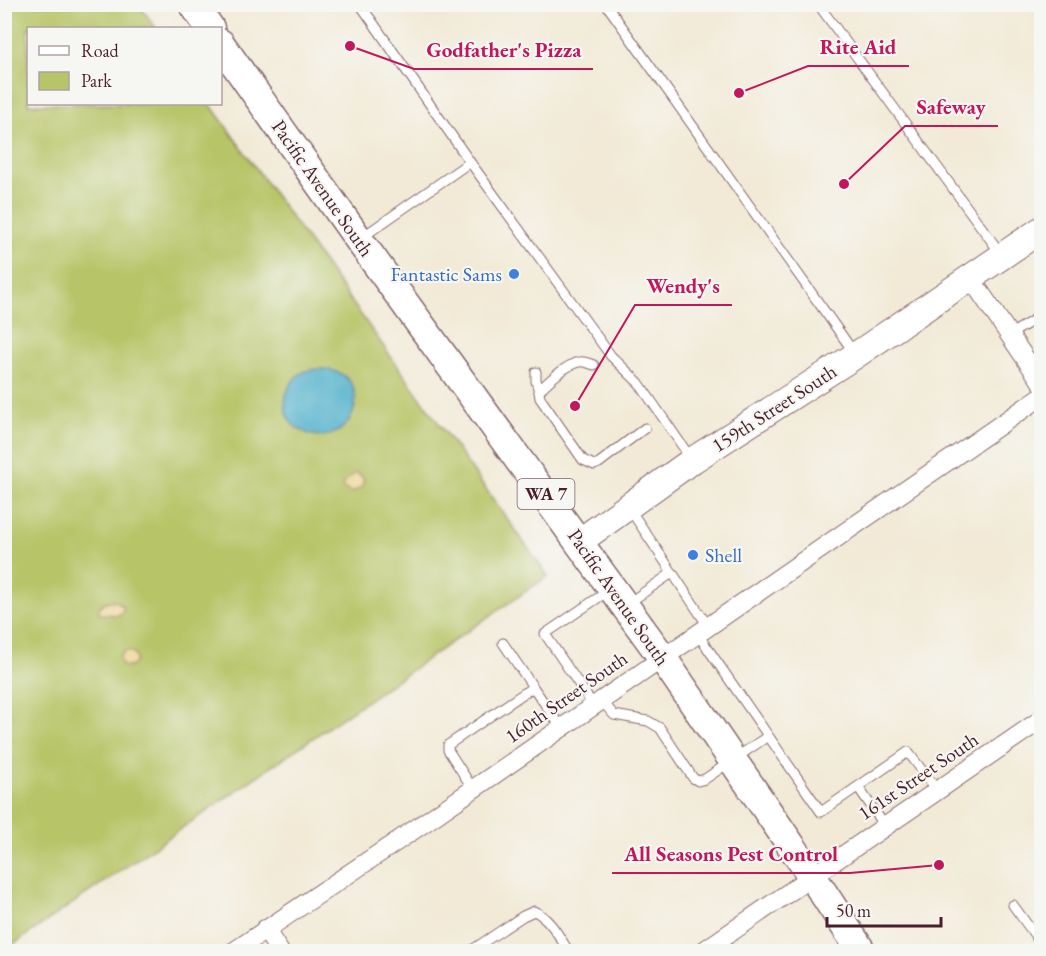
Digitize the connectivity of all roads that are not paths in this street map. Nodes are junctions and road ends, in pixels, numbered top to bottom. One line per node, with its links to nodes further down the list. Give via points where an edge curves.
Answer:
1 (193, 4): 5 (main road)
2 (606, 4): 14 (lane)
3 (818, 4): 10 (lane)
4 (365, 6): 7 (lane)
5 (209, 27)
6 (222, 46): 9 (main road, Pacific Avenue South / WA 7)
7 (470, 162): 9 (lane); 21 (lane, via 611,356 639,383)
8 (1041, 229): 10 (street, 159th Street South)
9 (359, 240): 23 (main road, Pacific Avenue South / WA 7)
10 (1002, 256): 11 (street, 159th Street South)
11 (970, 277): 13 (street); 14 (street, 159th Street South)
12 (1041, 315): 13 (lane)
13 (1009, 335): 17 (street)
14 (856, 355): 21 (street, 159th Street South)
15 (594, 365): 18 (lane, via 574,363)
16 (536, 372): 18 (lane)
17 (1041, 383)
18 (539, 392): 20 (lane, via 589,464 599,463)
19 (1041, 396): 26 (street, 160th Street South)
20 (645, 428)
21 (693, 460): 22 (street, 159th Street South)
22 (627, 507): 23 (street, 159th Street South); 24 (lane)
23 (580, 541): 25 (main road, Pacific Avenue South / WA 7)
24 (672, 573): 25 (lane); 26 (lane)
25 (619, 596): 28 (main road, Pacific Avenue South / WA 7); 30 (lane, via 545,634)
26 (702, 629): 28 (street, 160th Street South); 33 (lane)
27 (503, 642): 29 (lane)
28 (662, 657): 30 (street, 160th Street South); 34 (main road, Pacific Avenue South / WA 7)
29 (533, 687): 32 (lane); 36 (lane, via 448,745)
30 (597, 702): 32 (street, 160th Street South); 34 (lane, via 614,715 648,721 660,728 698,781)
31 (1041, 718): 37 (street, 161st Street South)
32 (561, 727): 36 (street, 160th Street South)
33 (768, 736): 34 (lane); 35 (lane, via 821,812)
34 (732, 761): 39 (main road, Pacific Avenue South / WA 7)
35 (858, 787): 37 (lane, via 908,752); 38 (lane)
36 (473, 789): 41 (street, 160th Street South)
37 (937, 790): 38 (street, 161st Street South)
38 (885, 825): 39 (street, 161st Street South)
39 (812, 876): 43 (street, 161st Street South); 48 (main road, Pacific Avenue South / WA 7)
40 (1013, 905): 42 (lane)
41 (266, 929): 44 (street, 160th Street South); 45 (street)
42 (1041, 945)
43 (709, 950)
44 (233, 951)
45 (280, 951)
46 (470, 951): 47 (lane, via 534,911)
47 (569, 951)
48 (862, 951)

